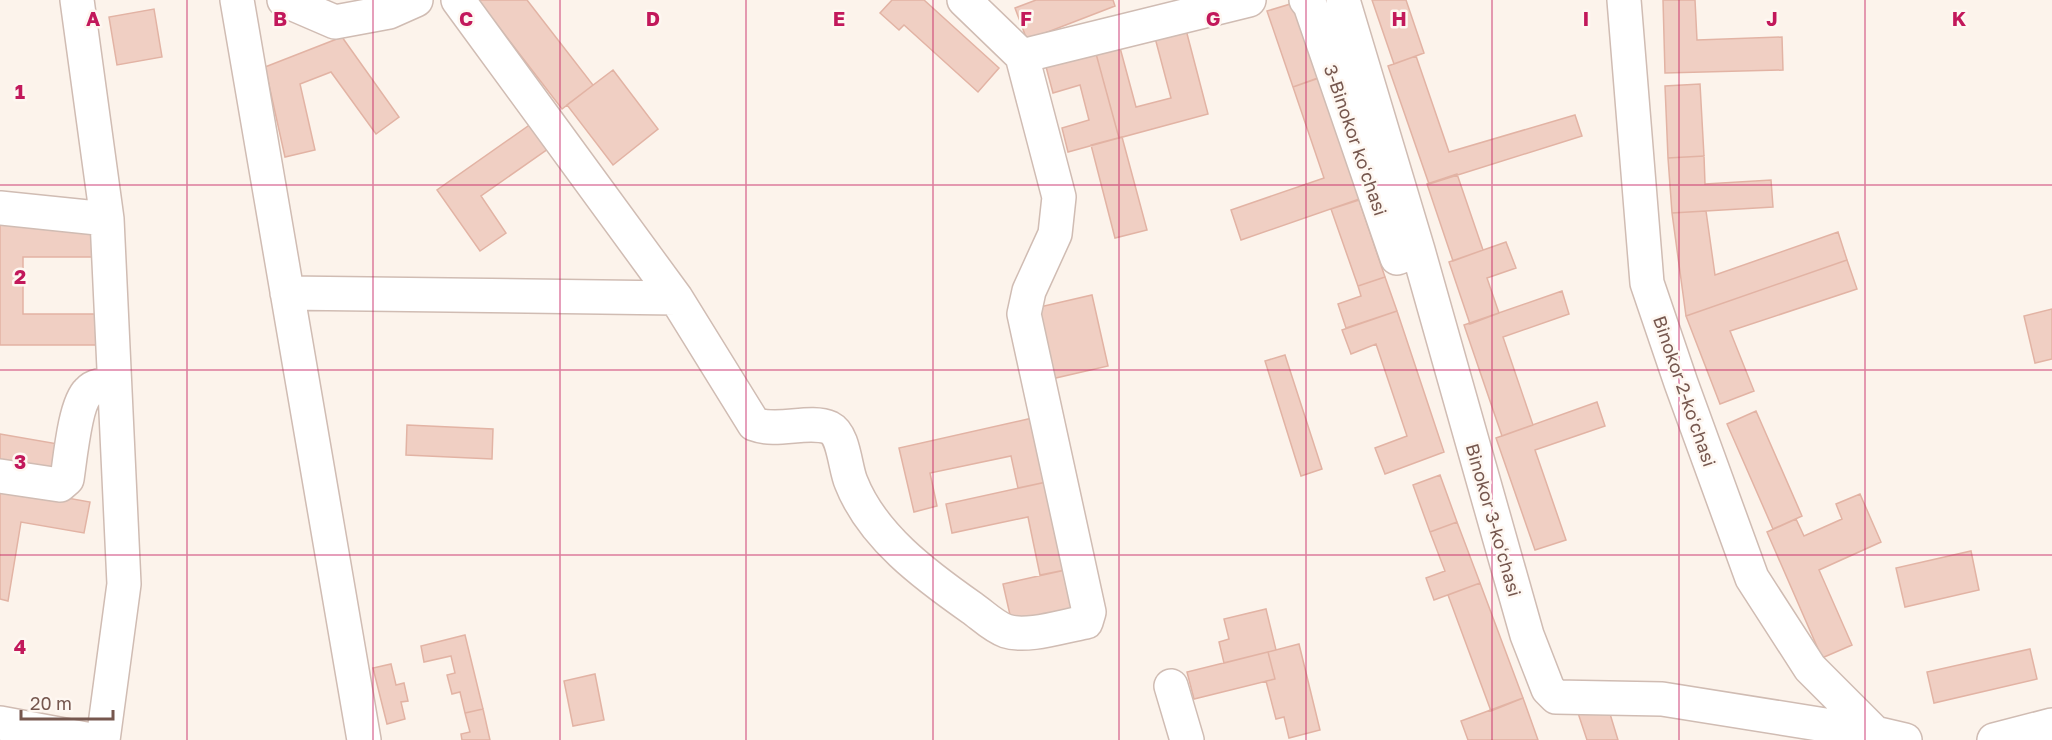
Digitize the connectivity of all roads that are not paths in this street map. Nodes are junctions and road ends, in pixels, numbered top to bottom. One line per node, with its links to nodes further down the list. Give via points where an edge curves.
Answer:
1 (77, 0): 13 (street)
2 (237, 0): 15 (street)
3 (284, 0): 4 (street, via 335,22 389,12)
4 (416, 0)
5 (458, 0): 16 (street)
6 (964, 0): 11 (street)
7 (1249, 0): 11 (street)
8 (1306, 0): 14 (street, 3-Binokor koʻchasi, via 1397,258)
9 (1343, 0): 14 (street, Binokor 3-koʻchasi)
10 (1624, 0): 22 (street, Binokor 2-koʻchasi, via 1647,283 1681,383 1752,578 1810,668)
11 (1022, 56): 16 (street, via 1059,197 1055,234 1029,291 1024,314 1089,612 1086,622 1022,634 1004,630 926,576 867,516 850,481 838,435 831,428 818,426 764,428 754,424)
12 (0, 208): 13 (street)
13 (107, 219): 17 (street)
14 (1418, 250): 22 (street, Binokor 3-koʻchasi, via 1527,635 1548,689 1556,697 1662,699)
15 (287, 293): 16 (street); 25 (street)
16 (676, 298)
17 (114, 385): 18 (street, via 97,385 86,393 79,409 67,479 60,485); 24 (street, via 124,584)
18 (0, 476)
19 (1171, 686): 26 (street)
20 (0, 723): 23 (street)
21 (2052, 725): 27 (street)
22 (1890, 736)
23 (91, 740)
24 (102, 740)
25 (364, 740)
26 (1186, 740)
27 (1994, 740)

